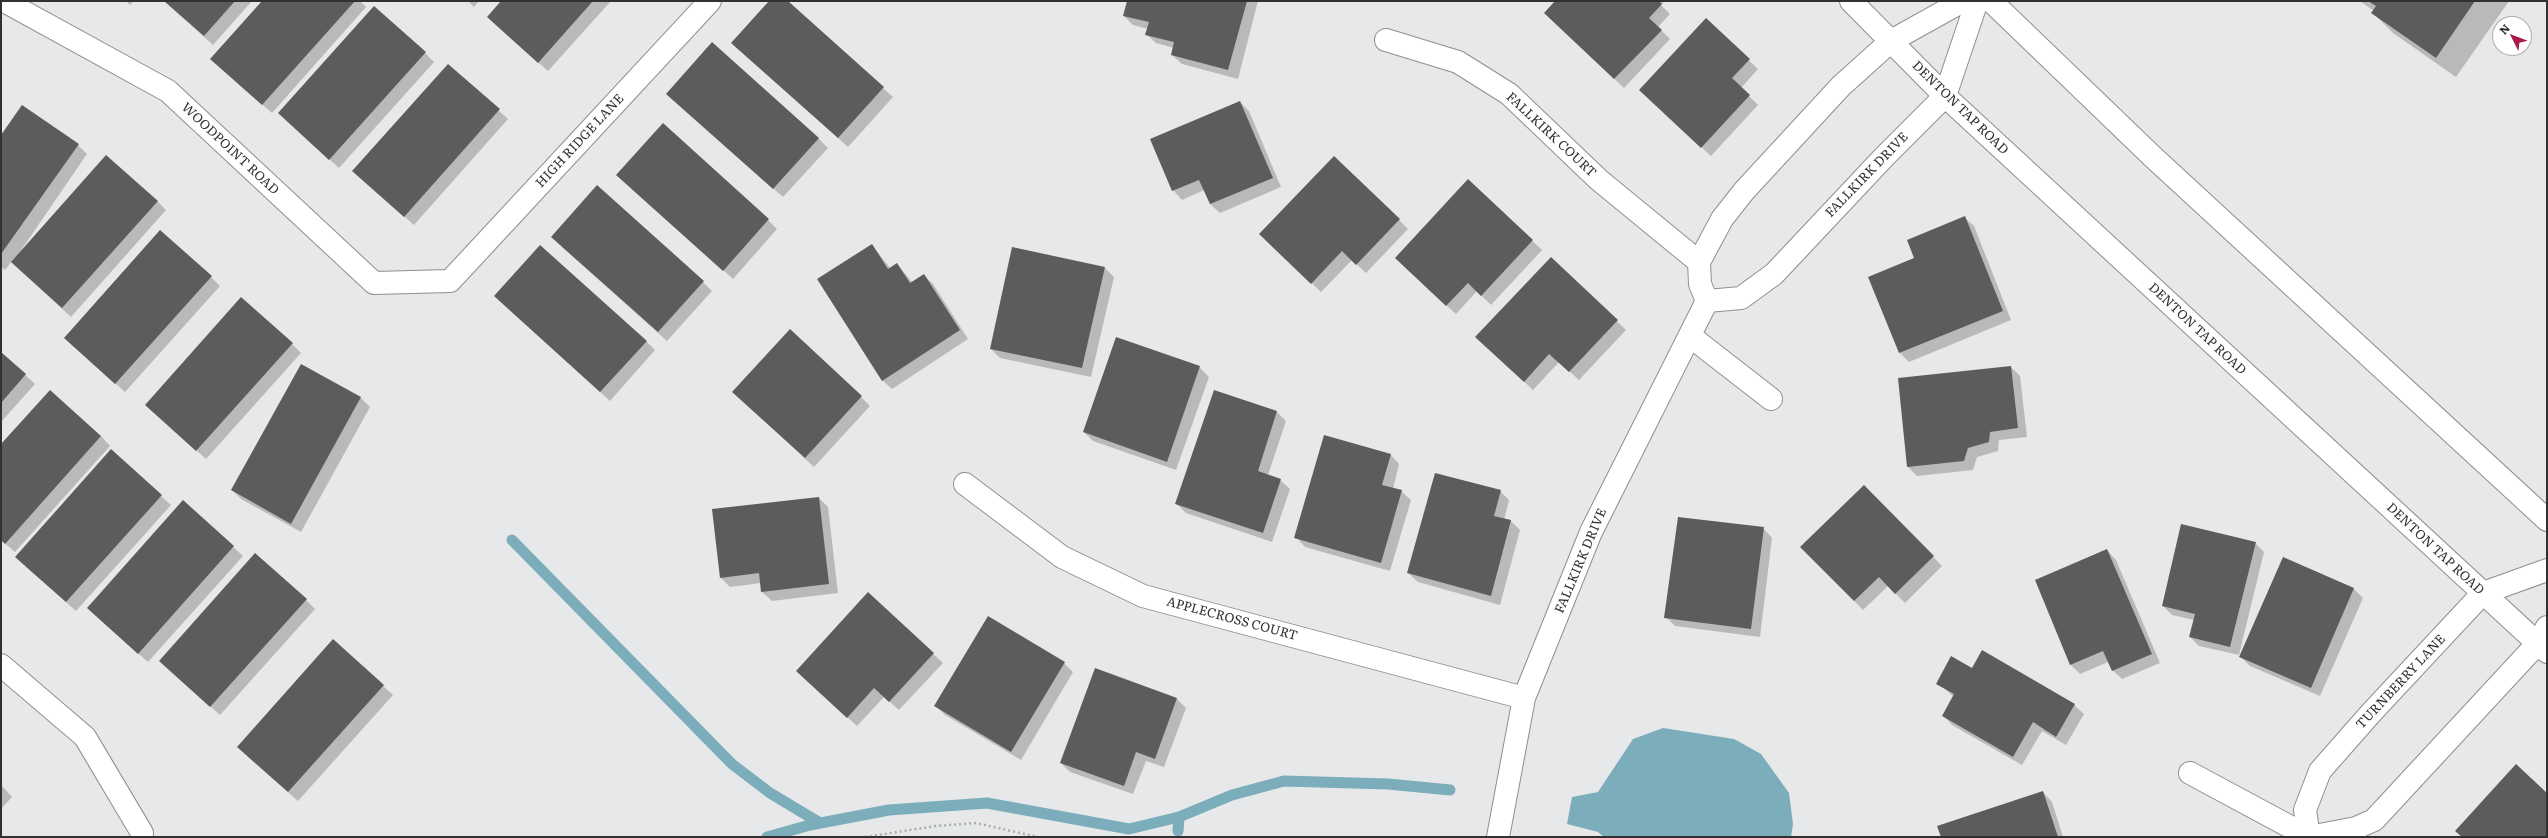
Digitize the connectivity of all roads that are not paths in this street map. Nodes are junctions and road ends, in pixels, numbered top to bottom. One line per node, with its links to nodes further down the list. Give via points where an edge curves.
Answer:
1 (4, 1): 11 (street, WOODPOINT ROAD, via 168,91 374,283)
2 (710, 1): 11 (street, HIGH RIDGE LANE)
3 (1851, 1): 8 (street, DENTON TAP ROAD)
4 (1963, 1): 8 (street)
5 (1977, 1): 9 (street, FALLKIRK DRIVE)
6 (1991, 1): 16 (street, via 2153,157)
7 (1386, 40): 10 (street, FALLKIRK COURT, via 1458,62 1509,94 1599,180)
8 (1891, 41): 9 (street, DENTON TAP ROAD); 10 (street, via 1841,86 1744,191 1722,219)
9 (1945, 96): 12 (street, FALLKIRK DRIVE, via 1774,274 1741,298); 18 (street, DENTON TAP ROAD)
10 (1699, 262): 12 (street, via 1700,284)
11 (450, 282)
12 (1707, 301): 13 (street, FALLKIRK DRIVE)
13 (1690, 336): 14 (street); 21 (street, FALLKIRK DRIVE, via 1591,532)
14 (1771, 399)
15 (966, 484): 21 (street, APPLECROSS COURT, via 1062,557 1143,596)
16 (2547, 520)
17 (2547, 570): 18 (street, TURNBERRY LANE)
18 (2483, 593): 19 (street, DENTON TAP ROAD); 25 (street, TURNBERRY LANE, via 2320,771 2305,810)
19 (2544, 641): 25 (street, via 2374,820 2356,828)
20 (1, 665): 23 (street, via 85,737)
21 (1524, 698): 24 (street, FALLKIRK DRIVE)
22 (2190, 773): 25 (street)
23 (142, 833)
24 (1498, 837)
25 (2309, 837)

